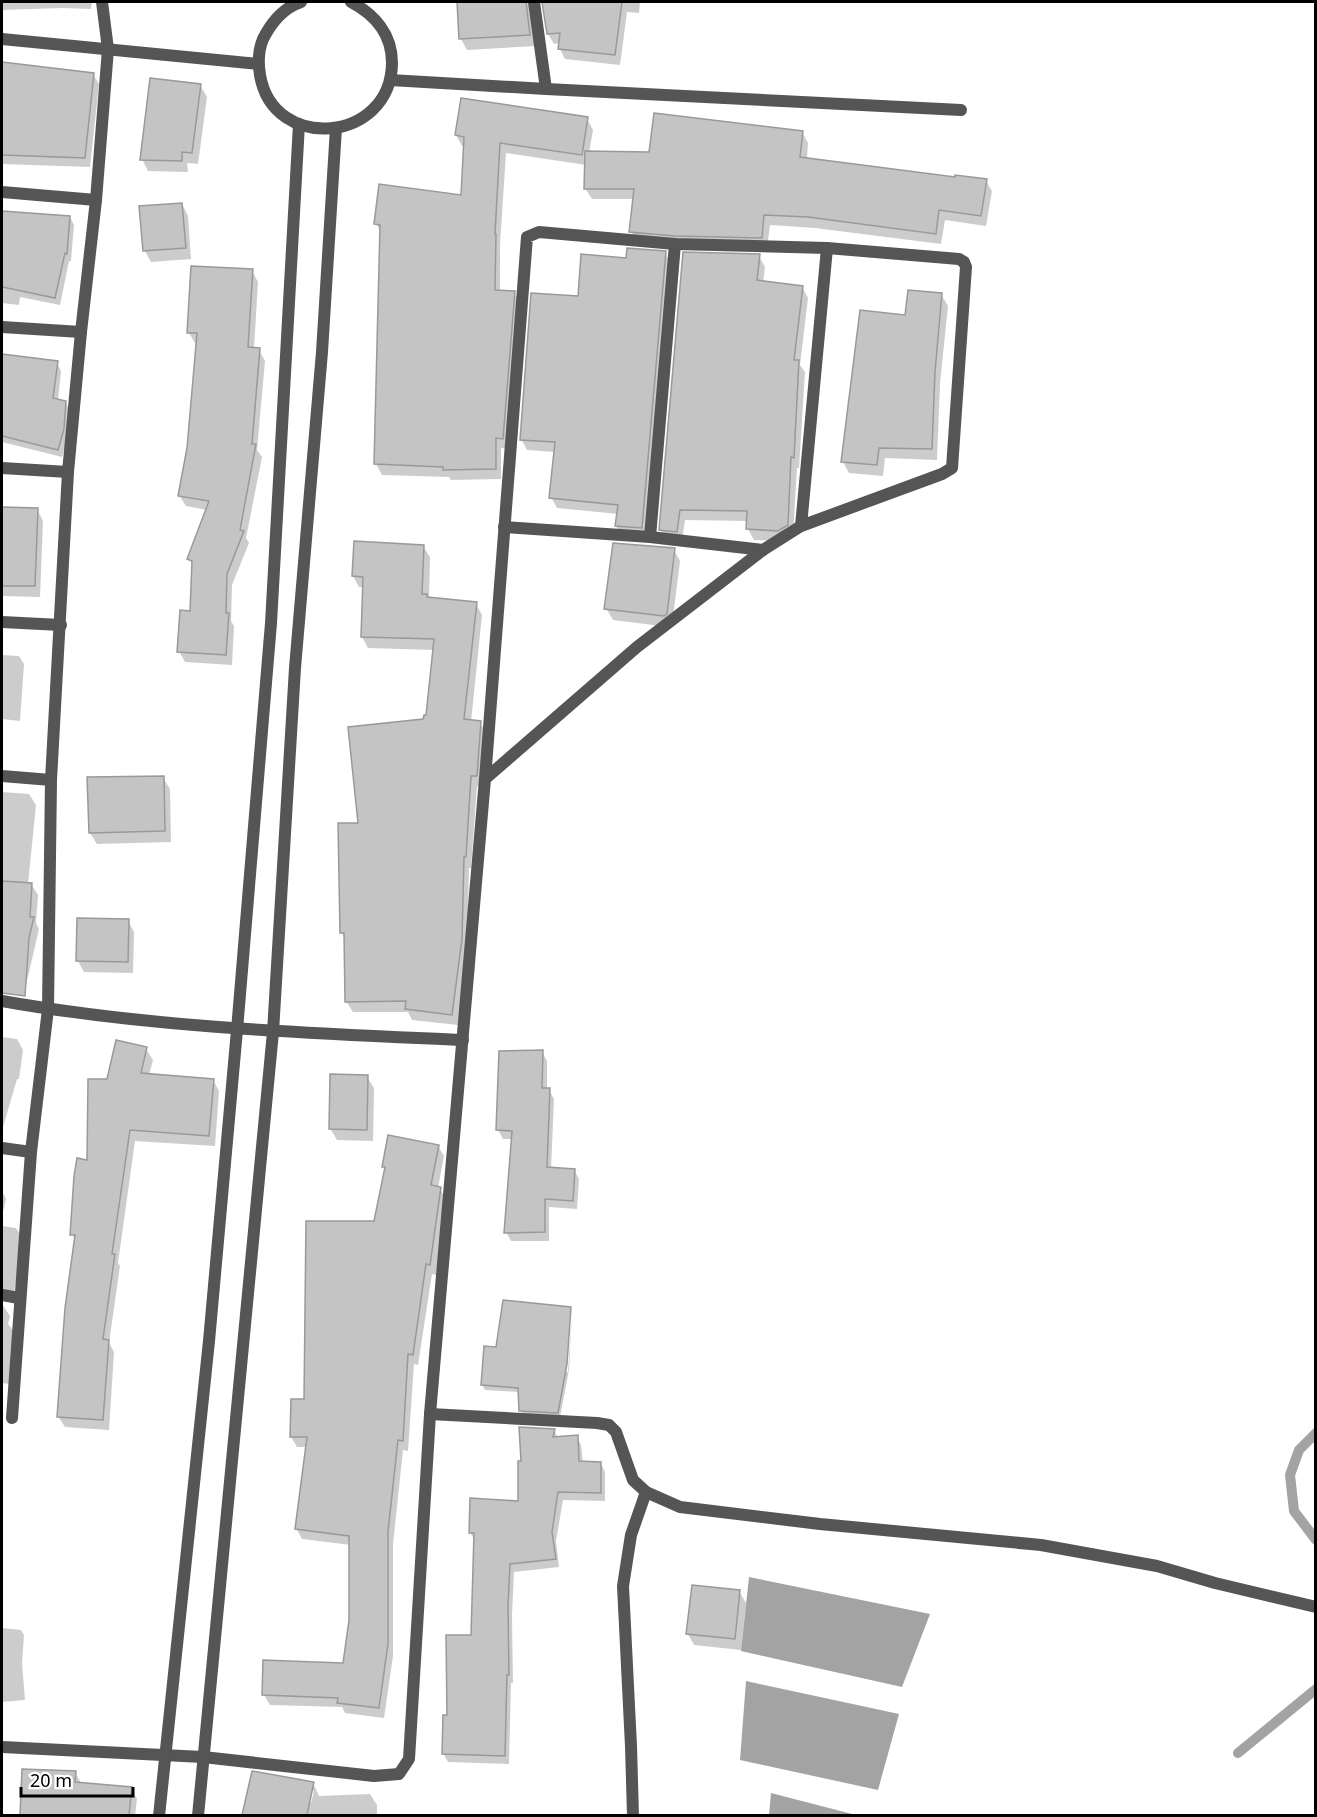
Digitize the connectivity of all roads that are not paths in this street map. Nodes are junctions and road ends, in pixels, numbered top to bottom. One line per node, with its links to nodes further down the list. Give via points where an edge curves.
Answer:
1 (102, 2): 6 (street)
2 (297, 2): 7 (street, via 268,28 260,45)
3 (351, 2): 8 (street, via 368,11 381,25 392,61)
4 (534, 2): 9 (street)
5 (2, 39): 6 (street)
6 (108, 49): 7 (street); 14 (street)
7 (258, 64): 11 (street, via 261,83 270,100 282,114)
8 (390, 80): 9 (street); 12 (street, via 371,112)
9 (546, 89): 10 (street)
10 (961, 111)
11 (299, 124): 12 (street); 32 (street, via 271,623)
12 (336, 128): 33 (street, via 295,668)
13 (2, 192): 14 (street)
14 (96, 200): 18 (street)
15 (675, 244): 16 (street); 21 (street, via 539,232 527,237); 23 (street)
16 (826, 248): 22 (street); 22 (street, via 964,262 953,461 952,468 942,474)
17 (2, 327): 18 (street)
18 (81, 332): 20 (street)
19 (2, 468): 20 (street)
20 (68, 472): 26 (street)
21 (504, 526): 23 (street); 28 (street)
22 (801, 526): 24 (street)
23 (650, 537): 24 (street)
24 (763, 550): 28 (street, via 637,647)
25 (2, 622): 26 (street)
26 (61, 625): 29 (street)
27 (2, 776): 29 (street)
28 (485, 778): 34 (street)
29 (51, 780): 31 (street)
30 (2, 1001): 31 (street)
31 (48, 1009): 32 (street); 36 (street)
32 (237, 1030): 33 (street); 44 (street)
33 (273, 1032): 34 (street); 45 (street)
34 (463, 1040): 39 (street)
35 (2, 1148): 36 (street)
36 (31, 1152): 38 (street)
37 (2, 1295): 38 (street)
38 (19, 1298): 40 (street)
39 (430, 1414): 41 (street, via 609,1425 616,1432 633,1480); 45 (street, via 409,1759 399,1774 374,1776)
40 (12, 1418)
41 (646, 1492): 42 (street, via 680,1507 1041,1545 1106,1556); 48 (street, via 631,1536 623,1586)
42 (1316, 1607)
43 (2, 1747): 44 (street)
44 (165, 1755): 45 (street); 46 (street)
45 (203, 1757): 47 (street)
46 (159, 1815)
47 (198, 1815)
48 (633, 1815)

